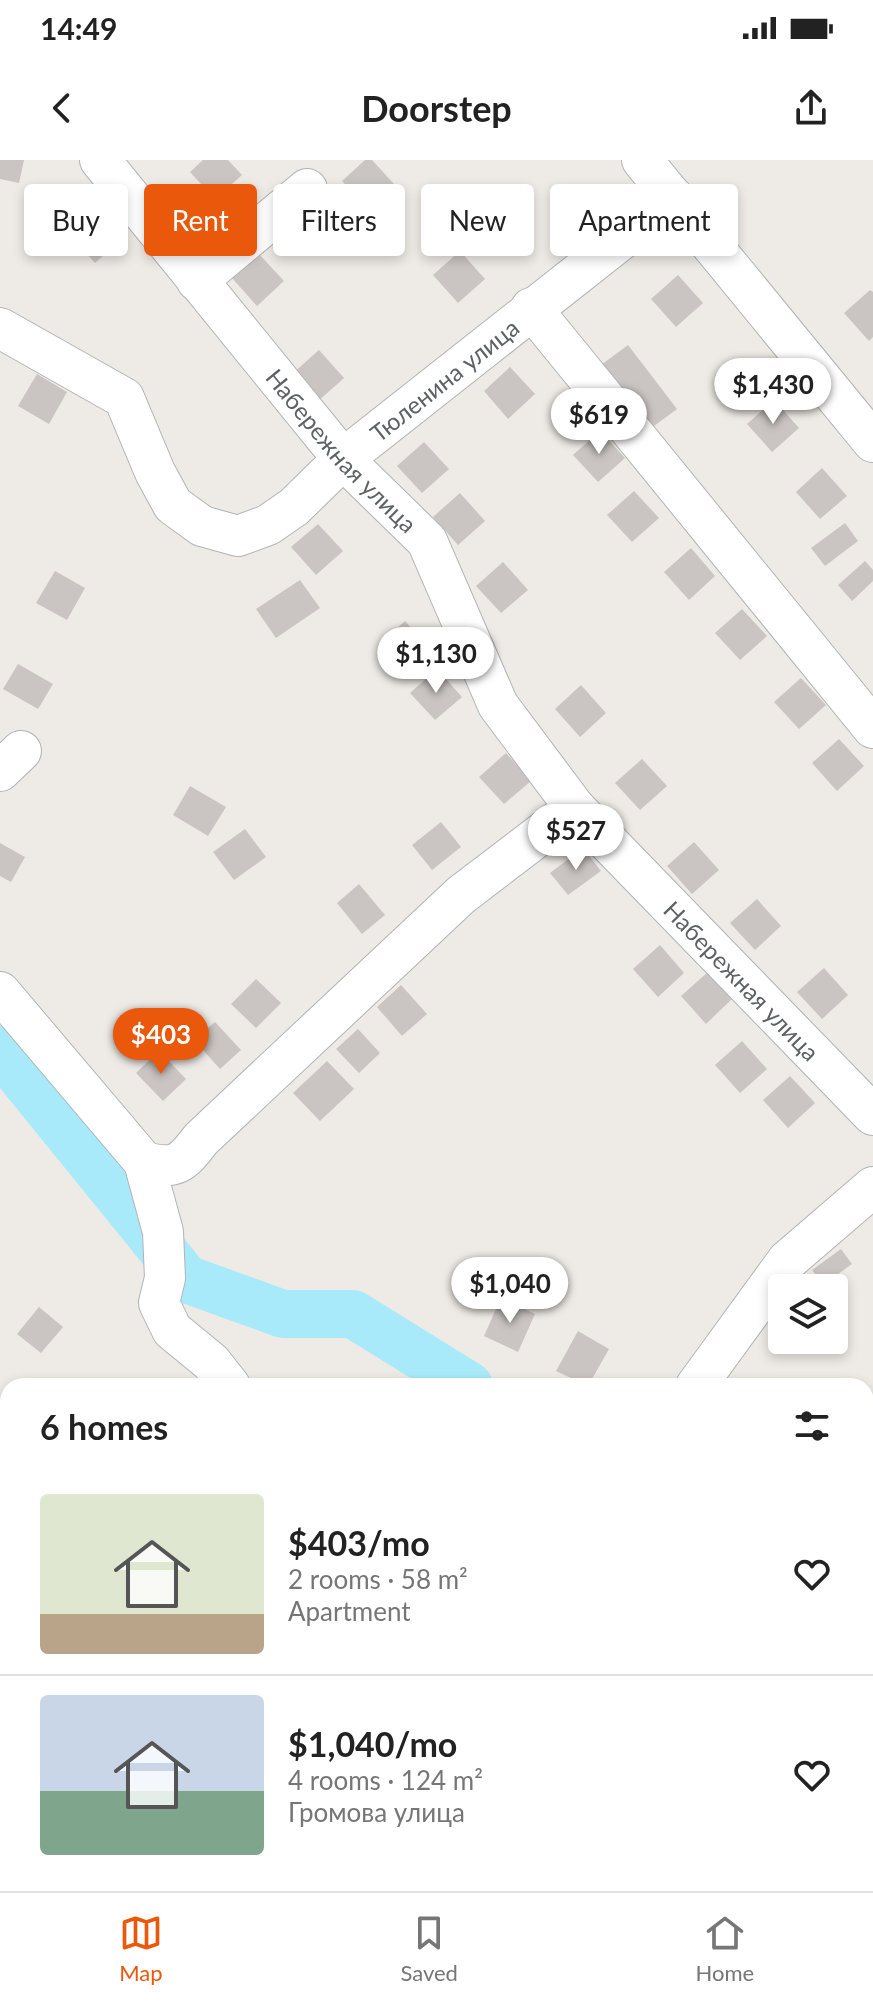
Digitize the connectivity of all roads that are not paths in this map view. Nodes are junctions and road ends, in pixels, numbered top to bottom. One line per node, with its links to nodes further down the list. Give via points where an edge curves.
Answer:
1 (642, 160): 3 (street)
2 (110, 164): 7 (street, Набережная улица)
3 (662, 184)
4 (273, 217): 7 (street)
5 (599, 256): 8 (street, Тюленина улица)
6 (721, 256): 10 (street)
7 (197, 281): 11 (street, Набережная улица)
8 (531, 308): 11 (street, Тюленина улица); 12 (street, Тюленина улица)
9 (0, 328): 11 (street, Тюленина улица, via 124,398 173,505 202,526 238,536 268,525)
10 (873, 442)
11 (343, 459): 13 (street, Набережная улица, via 427,541 498,705)
12 (873, 728)
13 (575, 808): 15 (street, Набережная улица); 16 (street, via 461,895 201,1139 184,1161 164,1167)
14 (0, 992): 16 (street)
15 (873, 1115)
16 (144, 1162): 18 (street, via 163,1232 165,1278 159,1303 172,1330)
17 (873, 1187): 19 (street, via 787,1261)
18 (224, 1378)
19 (702, 1378)

